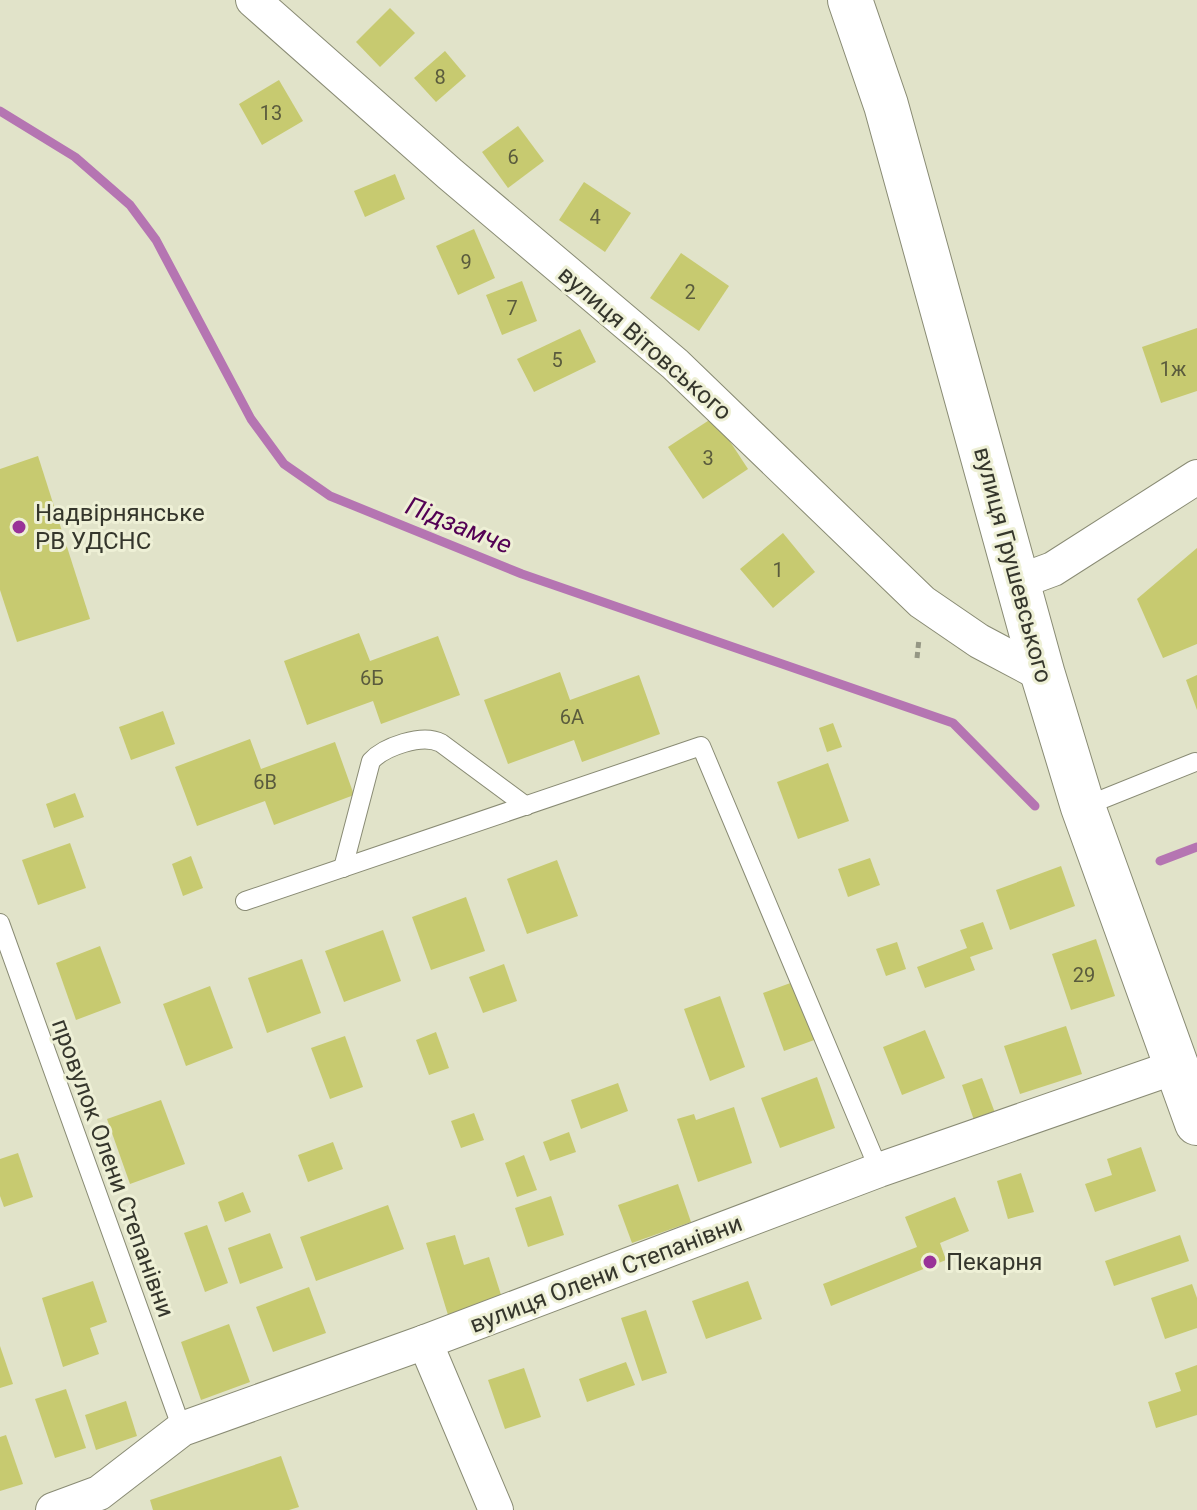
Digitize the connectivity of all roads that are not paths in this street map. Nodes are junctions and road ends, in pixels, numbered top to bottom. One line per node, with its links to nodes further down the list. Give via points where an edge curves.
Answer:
1 (253, 0): 5 (street, вулиця Вітовського, via 675,364 922,602)
2 (850, 0): 4 (street, вулиця Грушевського, via 886,105)
3 (1197, 477): 4 (street, via 1053,569)
4 (1018, 582): 5 (street, вулиця Грушевського)
5 (1043, 675): 8 (street, вулиця Грушевського)
6 (1195, 762): 8 (lane)
7 (526, 806): 9 (lane); 9 (lane, via 441,743 420,739 371,761); 14 (lane, via 701,746)
8 (1083, 807): 12 (street, вулиця Грушевського)
9 (343, 868): 10 (lane)
10 (245, 901)
11 (0, 923): 16 (lane, провулок Олени Степанівни)
12 (1175, 1067): 13 (street, вулиця Грушевського); 14 (street, вулиця Олени Степанівни)
13 (1197, 1123)
14 (879, 1170): 15 (street, вулиця Олени Степанівни)
15 (425, 1342): 16 (street, вулиця Олени Степанівни); 19 (street)
16 (182, 1429): 17 (street, вулиця Олени Степанівни)
17 (102, 1501): 18 (street, вулиця Олени Степанівни)
18 (53, 1510)
19 (496, 1510)

